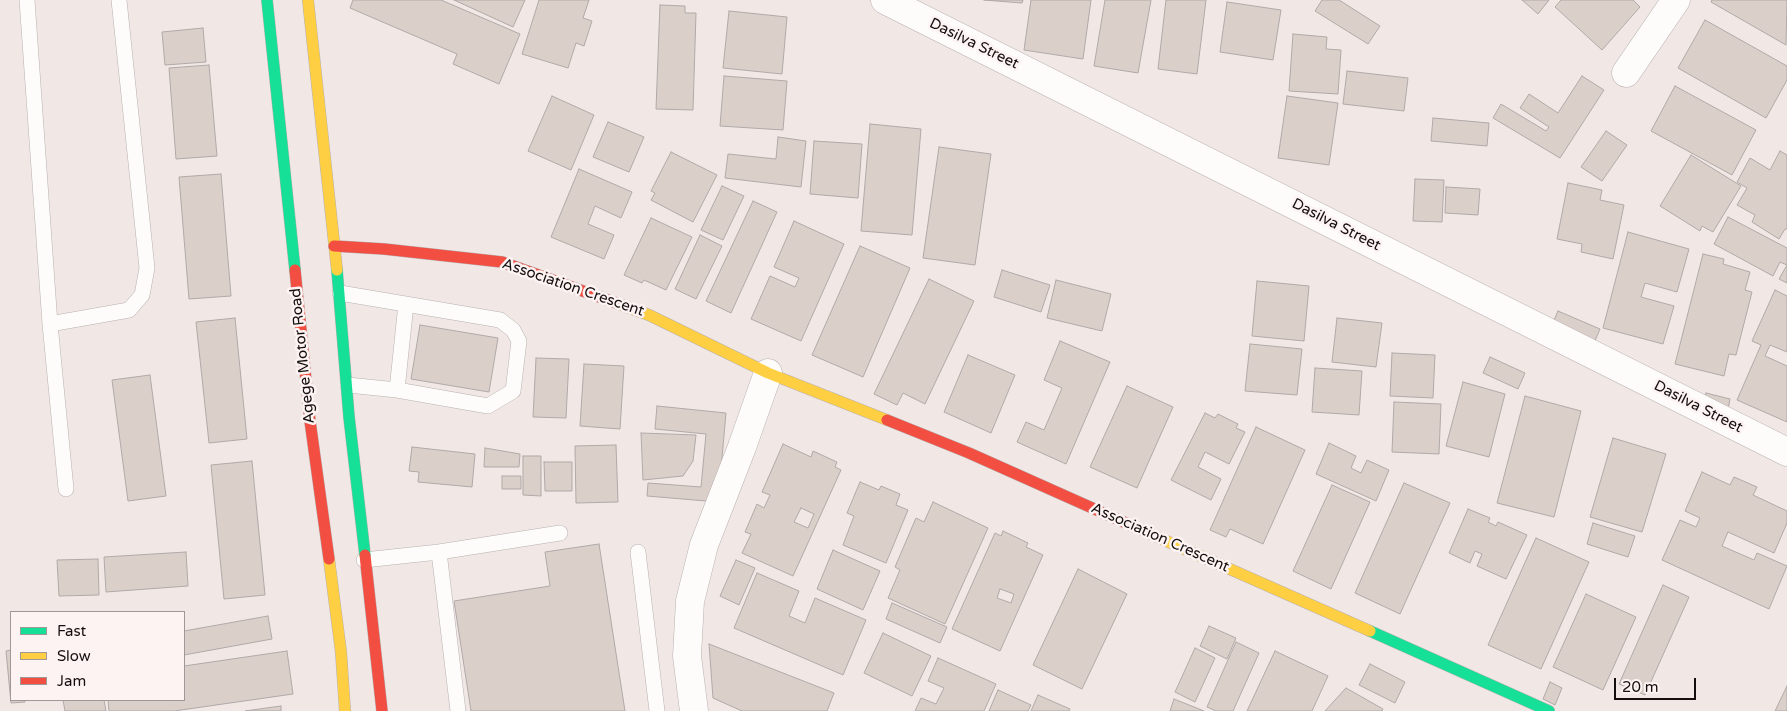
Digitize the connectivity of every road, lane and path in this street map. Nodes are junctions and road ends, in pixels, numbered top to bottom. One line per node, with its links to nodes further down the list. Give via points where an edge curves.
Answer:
1 (27, 0): 11 (lane)
2 (119, 0): 11 (lane, via 147,268 142,294 129,310)
3 (267, 0): 21 (main road, Agege Motor Road)
4 (308, 0): 8 (main road)
5 (885, 0): 15 (street, Dasilva Street)
6 (1676, 0): 7 (street)
7 (1626, 73)
8 (334, 246): 9 (main road); 12 (main road, Association Crescent, via 502,262 649,314)
9 (340, 293): 10 (lane); 13 (main road)
10 (406, 304): 14 (lane); 14 (lane, via 500,320 513,330 519,341 513,391 488,406)
11 (50, 324): 16 (lane)
12 (768, 373): 25 (street, via 704,545 690,601 687,656); 26 (main road, Association Crescent, via 968,453)
13 (348, 385): 14 (lane); 20 (main road, via 344,417)
14 (398, 390)
15 (1787, 452)
16 (66, 489)
17 (560, 534): 18 (lane)
18 (439, 552): 20 (lane); 23 (lane)
19 (638, 552): 24 (lane)
20 (364, 560): 22 (main road)
21 (346, 711)
22 (382, 711)
23 (458, 711)
24 (657, 711)
25 (694, 711)
26 (1549, 711)

